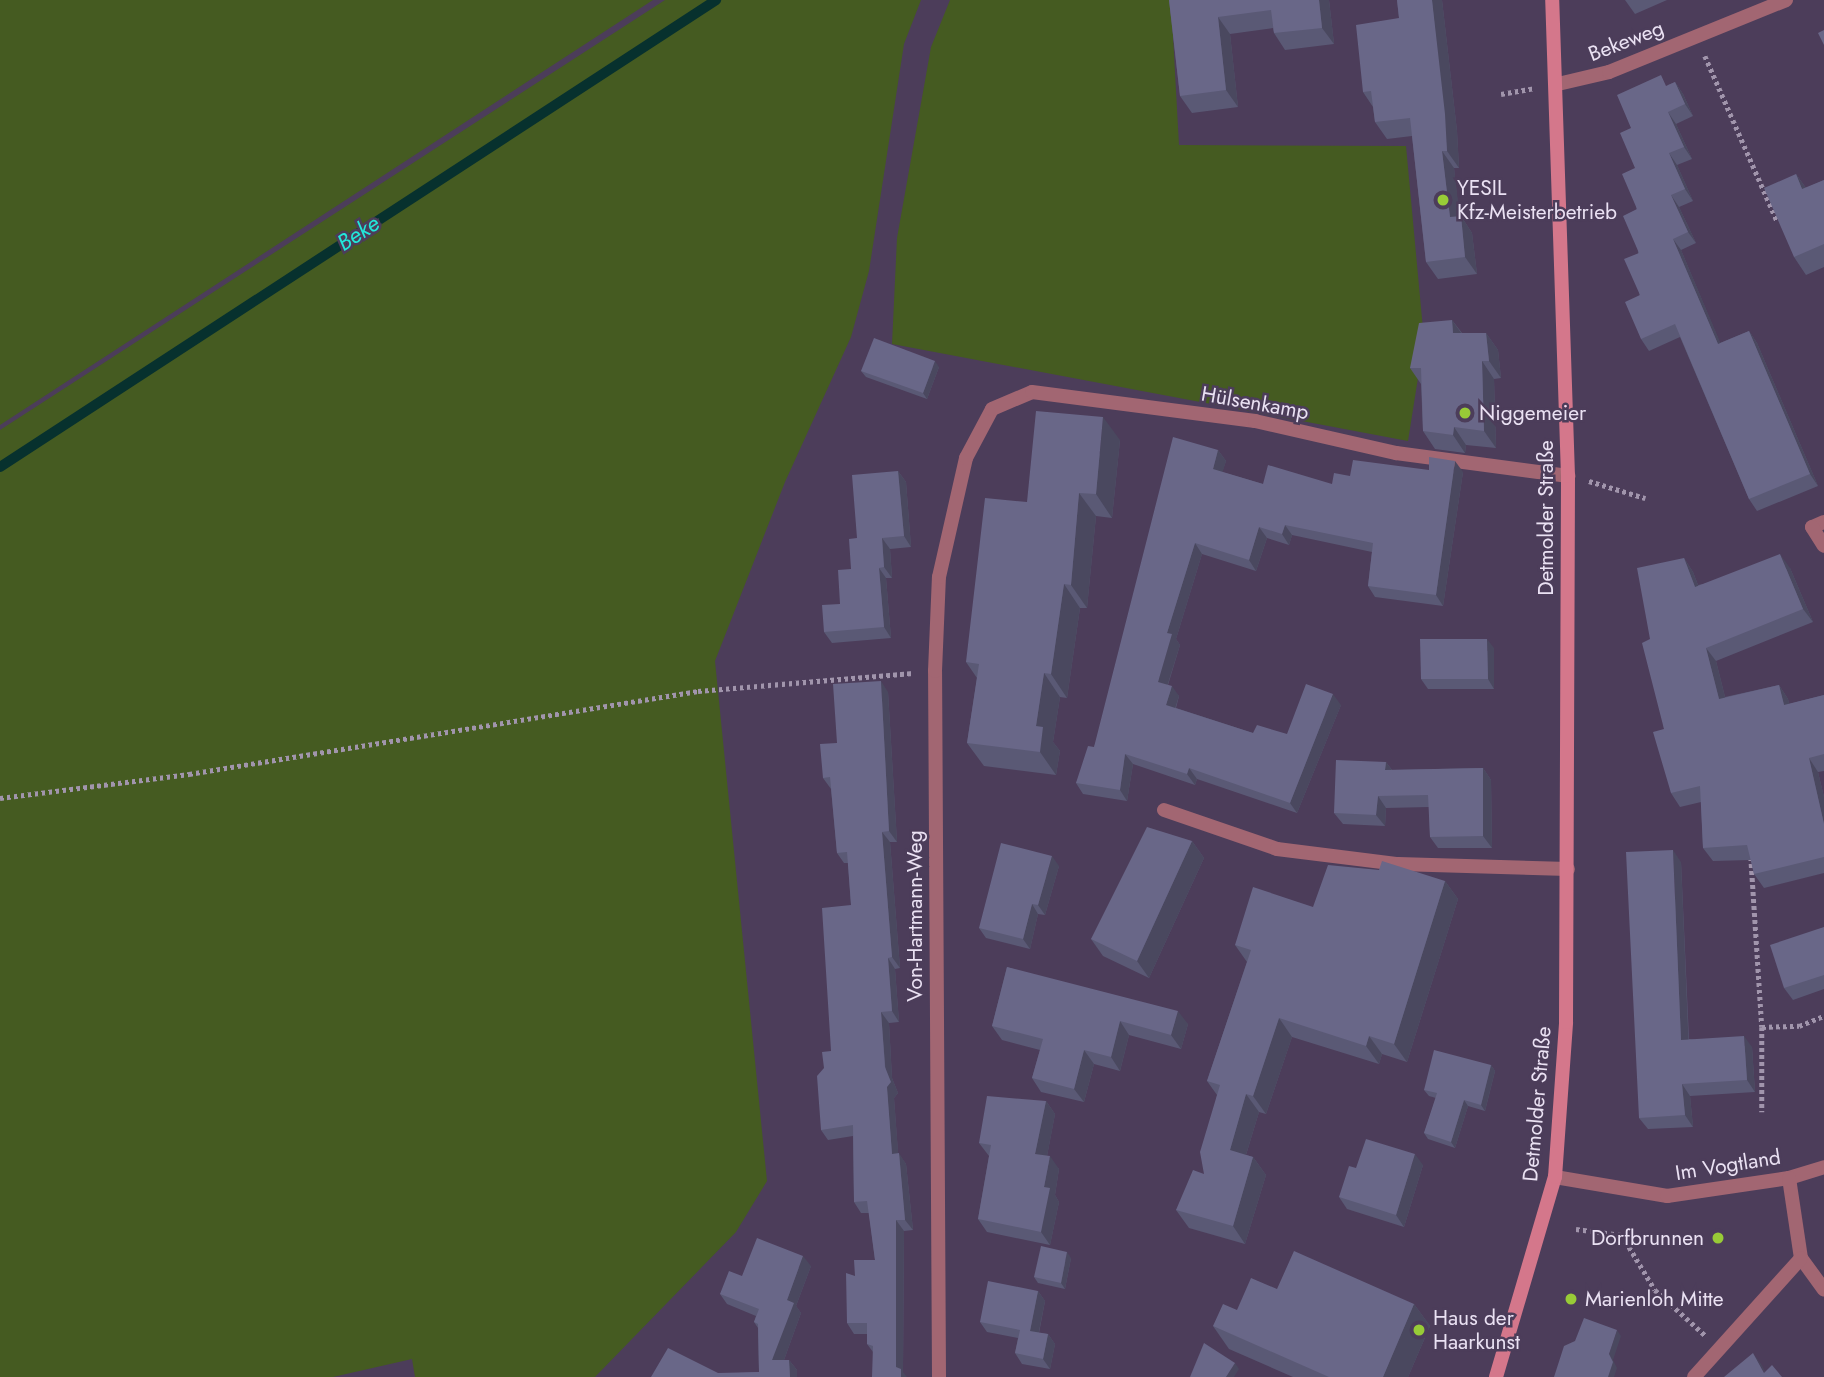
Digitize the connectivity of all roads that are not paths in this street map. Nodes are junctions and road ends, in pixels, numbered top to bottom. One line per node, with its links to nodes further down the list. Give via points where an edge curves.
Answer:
1 (1552, 0): 3 (street, Detmolder Straße)
2 (1786, 0): 3 (street, Bekeweg, via 1609,72)
3 (1558, 84): 5 (street, Detmolder Straße)
4 (967, 458): 5 (street, Hülsenkamp, via 992,409 1032,393 1255,421 1396,453); 15 (street, Von-Hartmann-Weg, via 939,577 935,671)
5 (1567, 476): 9 (street, Detmolder Straße)
6 (1824, 522): 7 (street, via 1812,527)
7 (1824, 545)
8 (1164, 810): 9 (street, via 1277,849 1398,864)
9 (1568, 869): 11 (street, Detmolder Straße, via 1566,1022)
10 (1824, 1167): 12 (street, Im Vogtland)
11 (1555, 1177): 12 (street, Im Vogtland, via 1667,1196); 16 (street, Detmolder Straße)
12 (1789, 1178): 13 (street)
13 (1801, 1258): 14 (street); 17 (street)
14 (1824, 1290)
15 (939, 1377)
16 (1496, 1377)
17 (1694, 1377)

